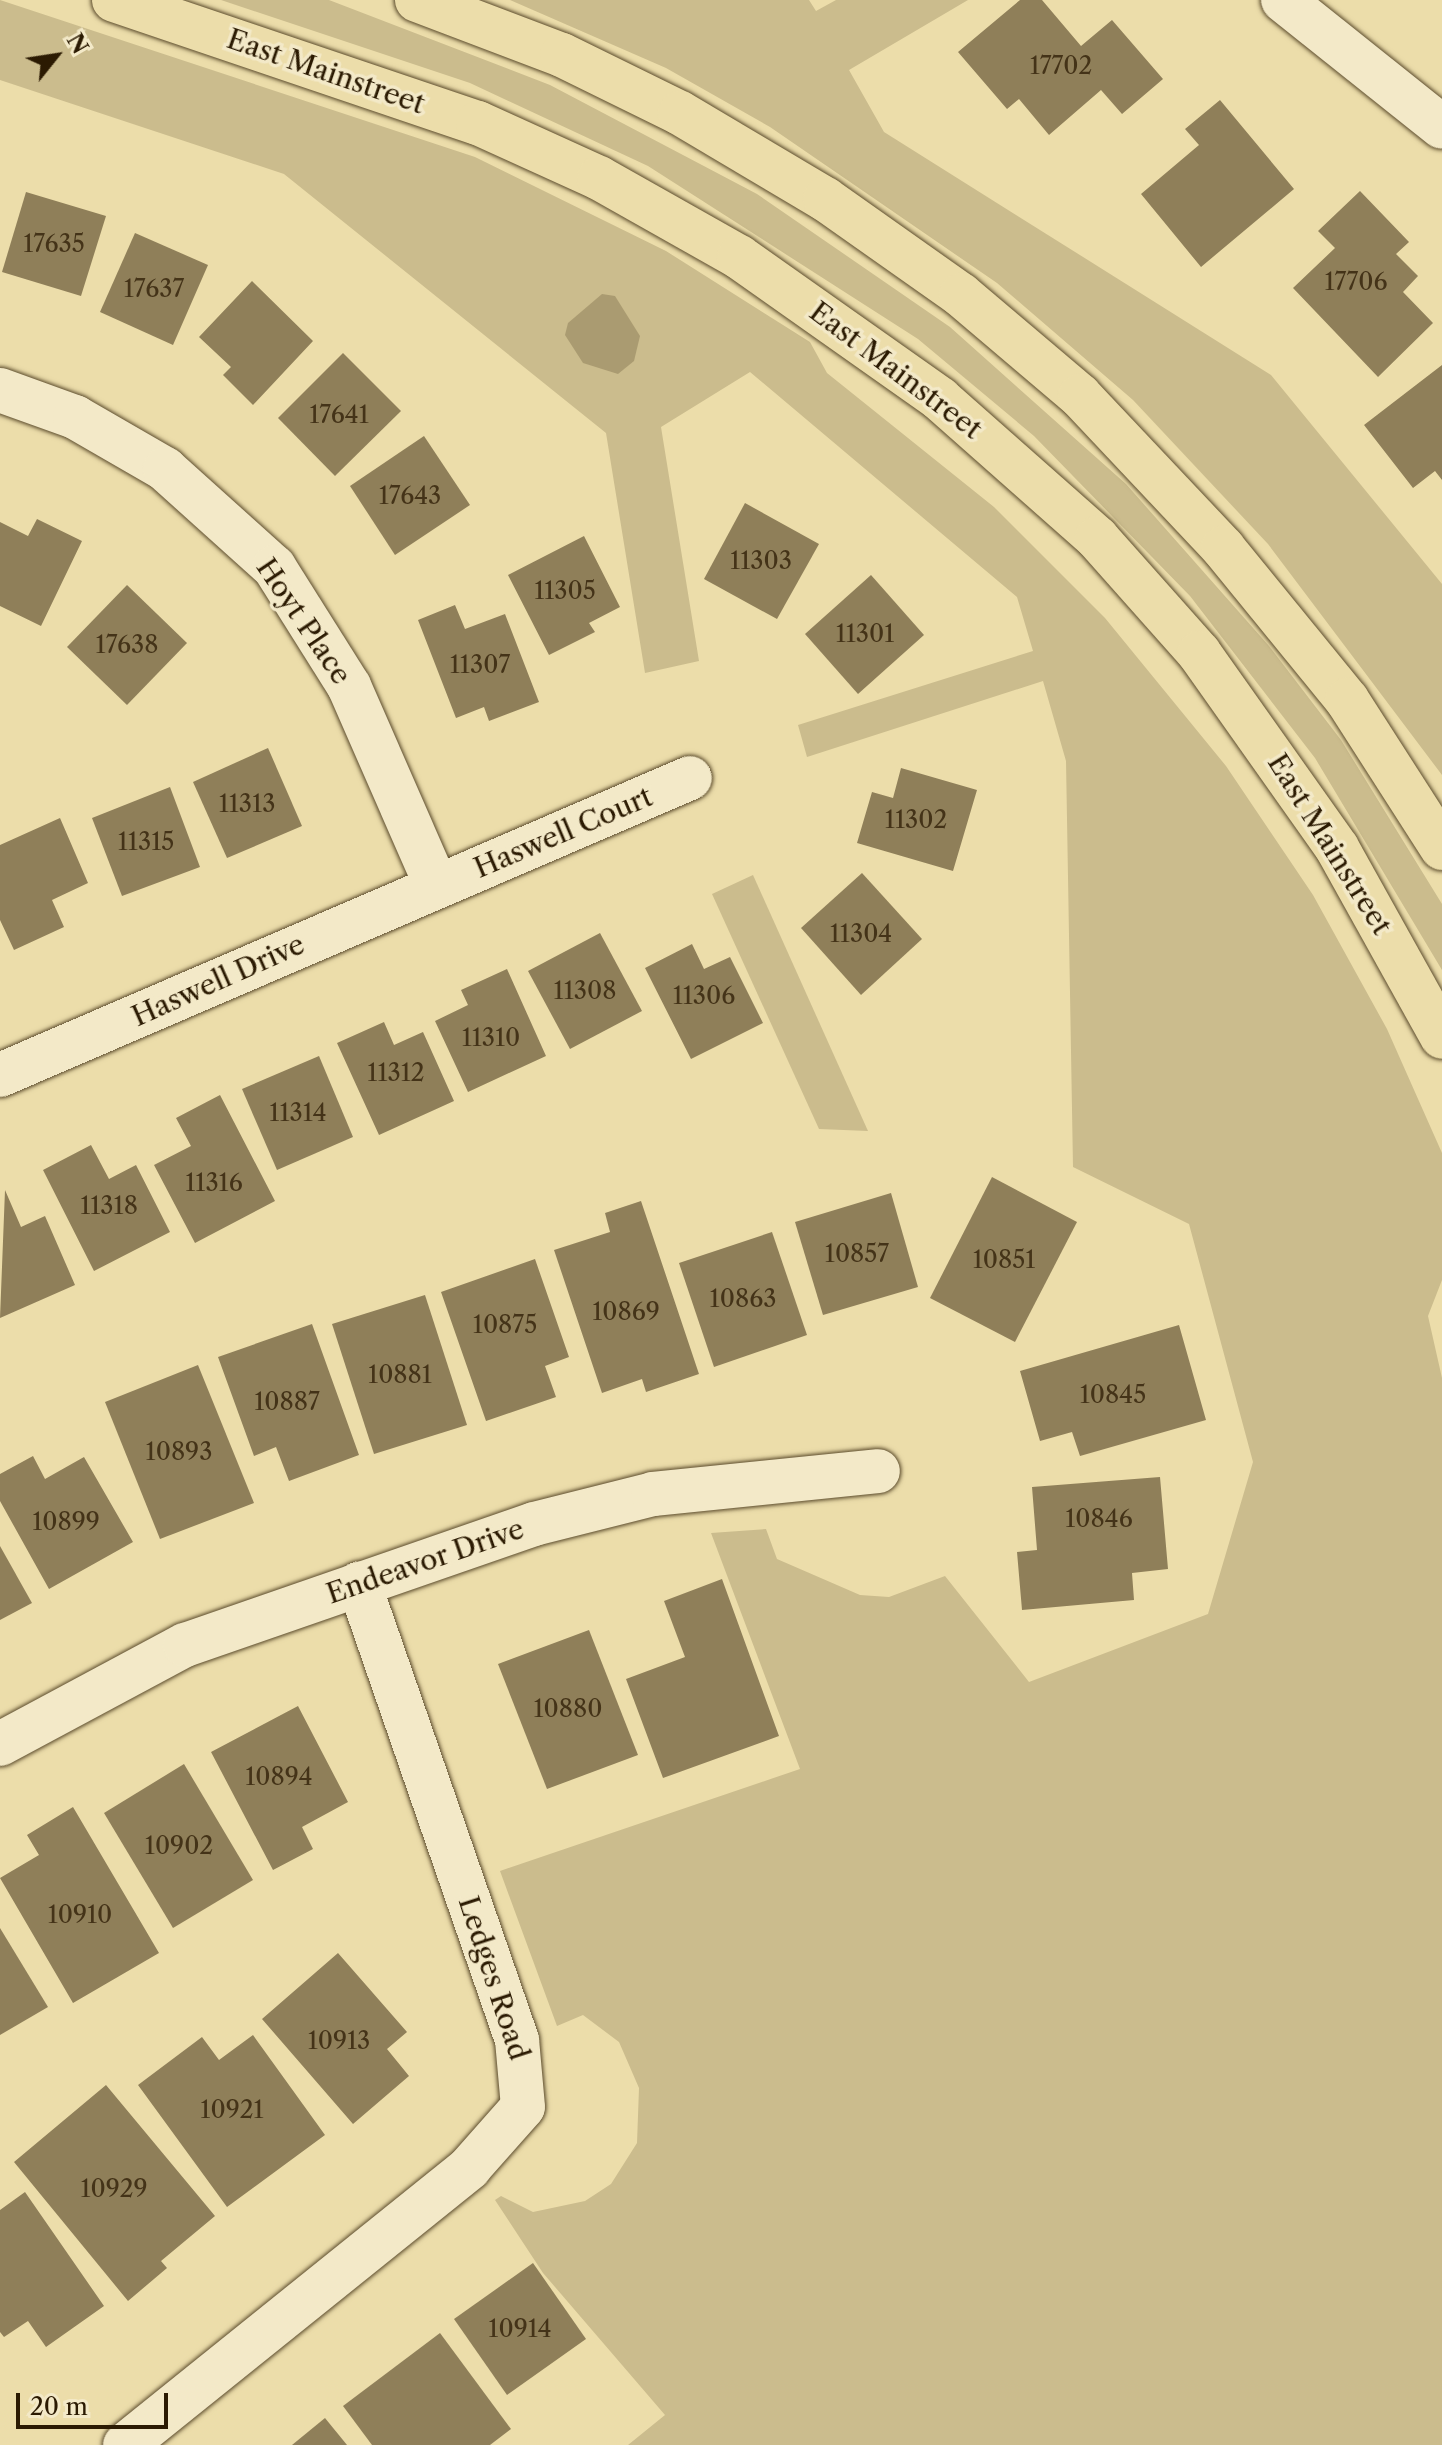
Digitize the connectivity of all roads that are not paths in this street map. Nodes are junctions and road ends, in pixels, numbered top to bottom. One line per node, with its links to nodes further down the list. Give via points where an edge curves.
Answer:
1 (114, 0): 9 (main road, East Mainstreet, via 478,123 599,178 739,257 928,390 1097,538 1199,653 1337,848)
2 (417, 0): 7 (main road, via 562,55 680,113 825,199 961,295 1080,396 1223,548 1347,700)
3 (1283, 0): 4 (street)
4 (1442, 127)
5 (0, 390): 8 (street, Hoyt Place, via 75,417 165,469 274,567 349,686)
6 (690, 778): 8 (street, Haswell Court)
7 (1442, 848)
8 (436, 885): 10 (street, Haswell Drive)
9 (1442, 1037)
10 (0, 1075)
11 (878, 1471): 12 (street, Endeavor Drive, via 599,1505)
12 (359, 1584): 13 (street, Endeavor Drive, via 185,1645); 14 (street, Ledges Road, via 517,2040 523,2107 469,2168)
13 (0, 1744)
14 (125, 2445)

